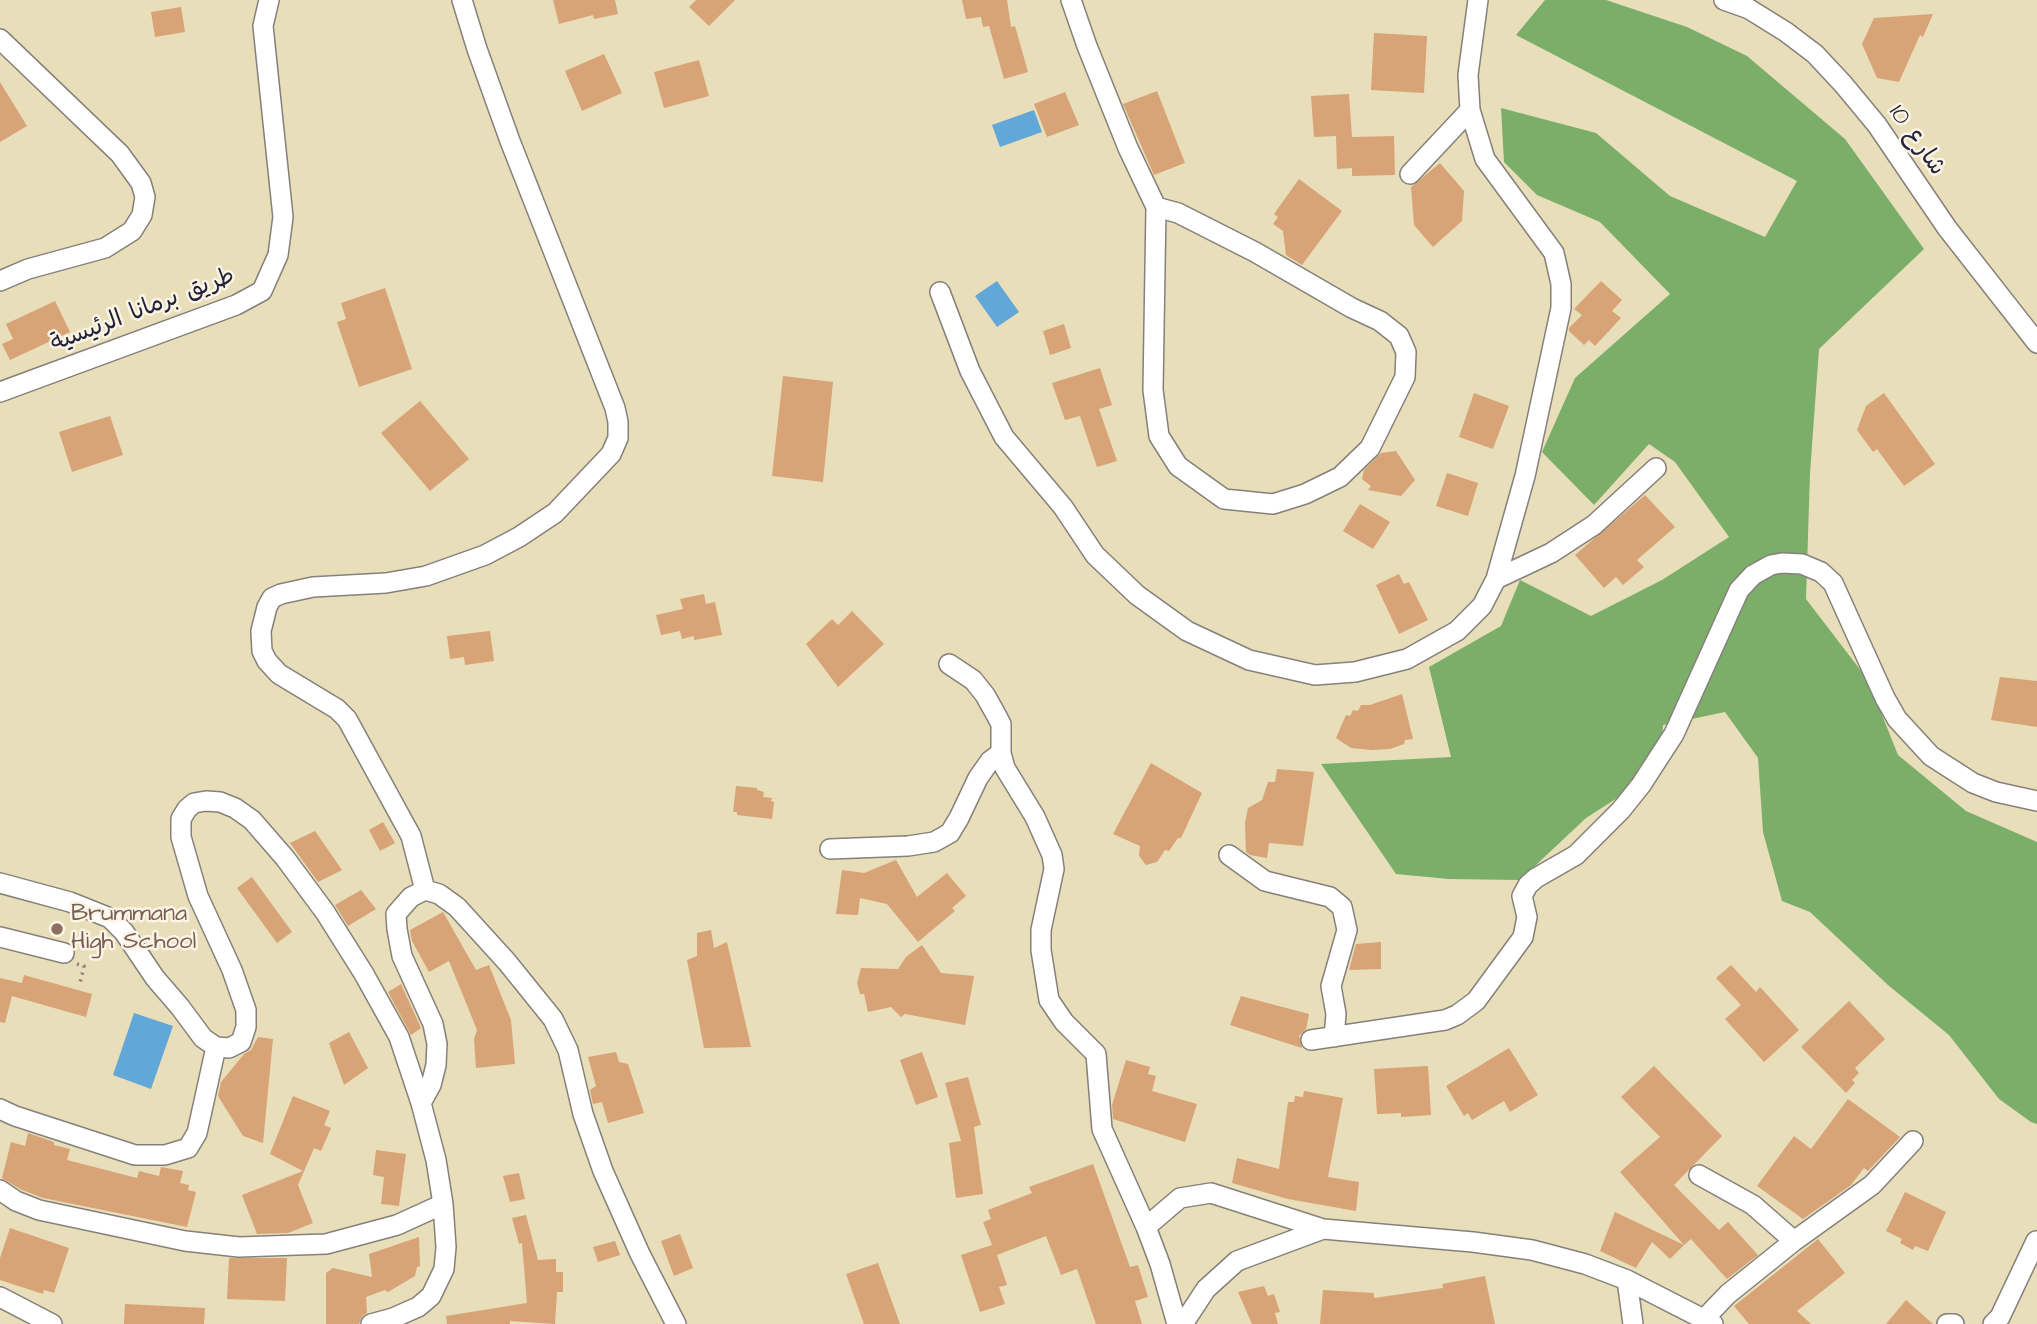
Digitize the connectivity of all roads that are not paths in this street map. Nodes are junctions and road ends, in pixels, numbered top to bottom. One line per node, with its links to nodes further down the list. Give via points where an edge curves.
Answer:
1 (269, 0): 13 (street, طريق برمانا الرئيسية, via 263,26 283,217 278,255 262,290 236,305)
2 (462, 0): 22 (street, via 510,141 615,408 618,438 611,454 555,513 519,537 426,576 281,594 267,607 261,631 262,651 279,674 347,719 411,836)
3 (1071, 0): 9 (street)
4 (1478, 0): 7 (street, via 1468,75)
5 (1724, 0): 12 (street, شارع 10, via 1786,32 1843,84)
6 (0, 38): 10 (street, via 120,154 141,183 145,197 142,215 132,231 105,248)
7 (1470, 110): 8 (street); 15 (street, via 1485,159 1554,253 1562,285 1525,475)
8 (1409, 174)
9 (1156, 207): 9 (street, via 1153,390 1159,436 1178,466 1224,499 1273,504 1340,477 1370,448 1405,377 1406,352 1399,336 1255,252 1178,213)
10 (0, 281)
11 (940, 292): 15 (street, via 970,371 1004,438 1063,507 1096,555 1137,595 1187,631 1249,660 1315,675 1355,672 1407,659 1457,631 1482,606)
12 (2037, 343)
13 (0, 392)
14 (1656, 468): 15 (street, via 1594,525 1551,553)
15 (1496, 579)
16 (949, 664): 17 (street, via 974,680 985,695 1001,724)
17 (1001, 753): 19 (street, via 978,778 950,833 934,842); 34 (street, via 1052,855 1054,869 1041,930 1049,1000 1096,1054 1102,1129)
18 (2037, 801): 25 (street, via 1973,783 1931,756 1897,719 1885,698 1833,583 1802,564 1772,565 1753,575 1739,590 1674,733 1641,785 1576,855 1528,885 1522,896 1527,917 1523,937 1476,1001 1445,1020)
19 (830, 849)
20 (1229, 855): 25 (street, via 1265,881 1329,897 1342,908 1347,930 1331,986)
21 (0, 883): 27 (street, via 110,918 203,1038)
22 (425, 890): 28 (street, via 411,897 396,914 402,956 433,1024 437,1044 431,1085); 43 (street, via 457,907 553,1019 568,1050 603,1171)
23 (0, 937): 24 (street)
24 (64, 953)
25 (1334, 1037): 26 (street)
26 (1311, 1040)
27 (216, 1046): 28 (street, via 229,1048 241,1042 246,1010 198,896 181,836 181,819 187,808 206,800 235,808 253,820 326,912 399,1037); 29 (street, via 197,1133 188,1148 165,1156 135,1155)
28 (421, 1103): 33 (street)
29 (0, 1109)
30 (1913, 1141): 36 (street, via 1872,1185)
31 (1699, 1175): 36 (street, via 1754,1205)
32 (0, 1190): 33 (street, via 39,1210 185,1241 239,1247 326,1244 397,1225)
33 (443, 1204): 42 (street, via 444,1269 431,1296 418,1307)
34 (1146, 1227): 35 (street, via 1180,1198 1211,1193); 44 (street)
35 (1323, 1229): 38 (street, via 1532,1250); 45 (street, via 1237,1261 1206,1289)
36 (1794, 1241): 40 (street, via 1728,1294)
37 (2036, 1241): 49 (street)
38 (1627, 1280): 40 (street); 46 (street)
39 (0, 1297): 41 (street)
40 (1709, 1322)
41 (52, 1324)
42 (371, 1324)
43 (676, 1324)
44 (1177, 1324)
45 (1183, 1324)
46 (1633, 1324)
47 (1947, 1324): 48 (street)
48 (1954, 1324)
49 (1993, 1324)

